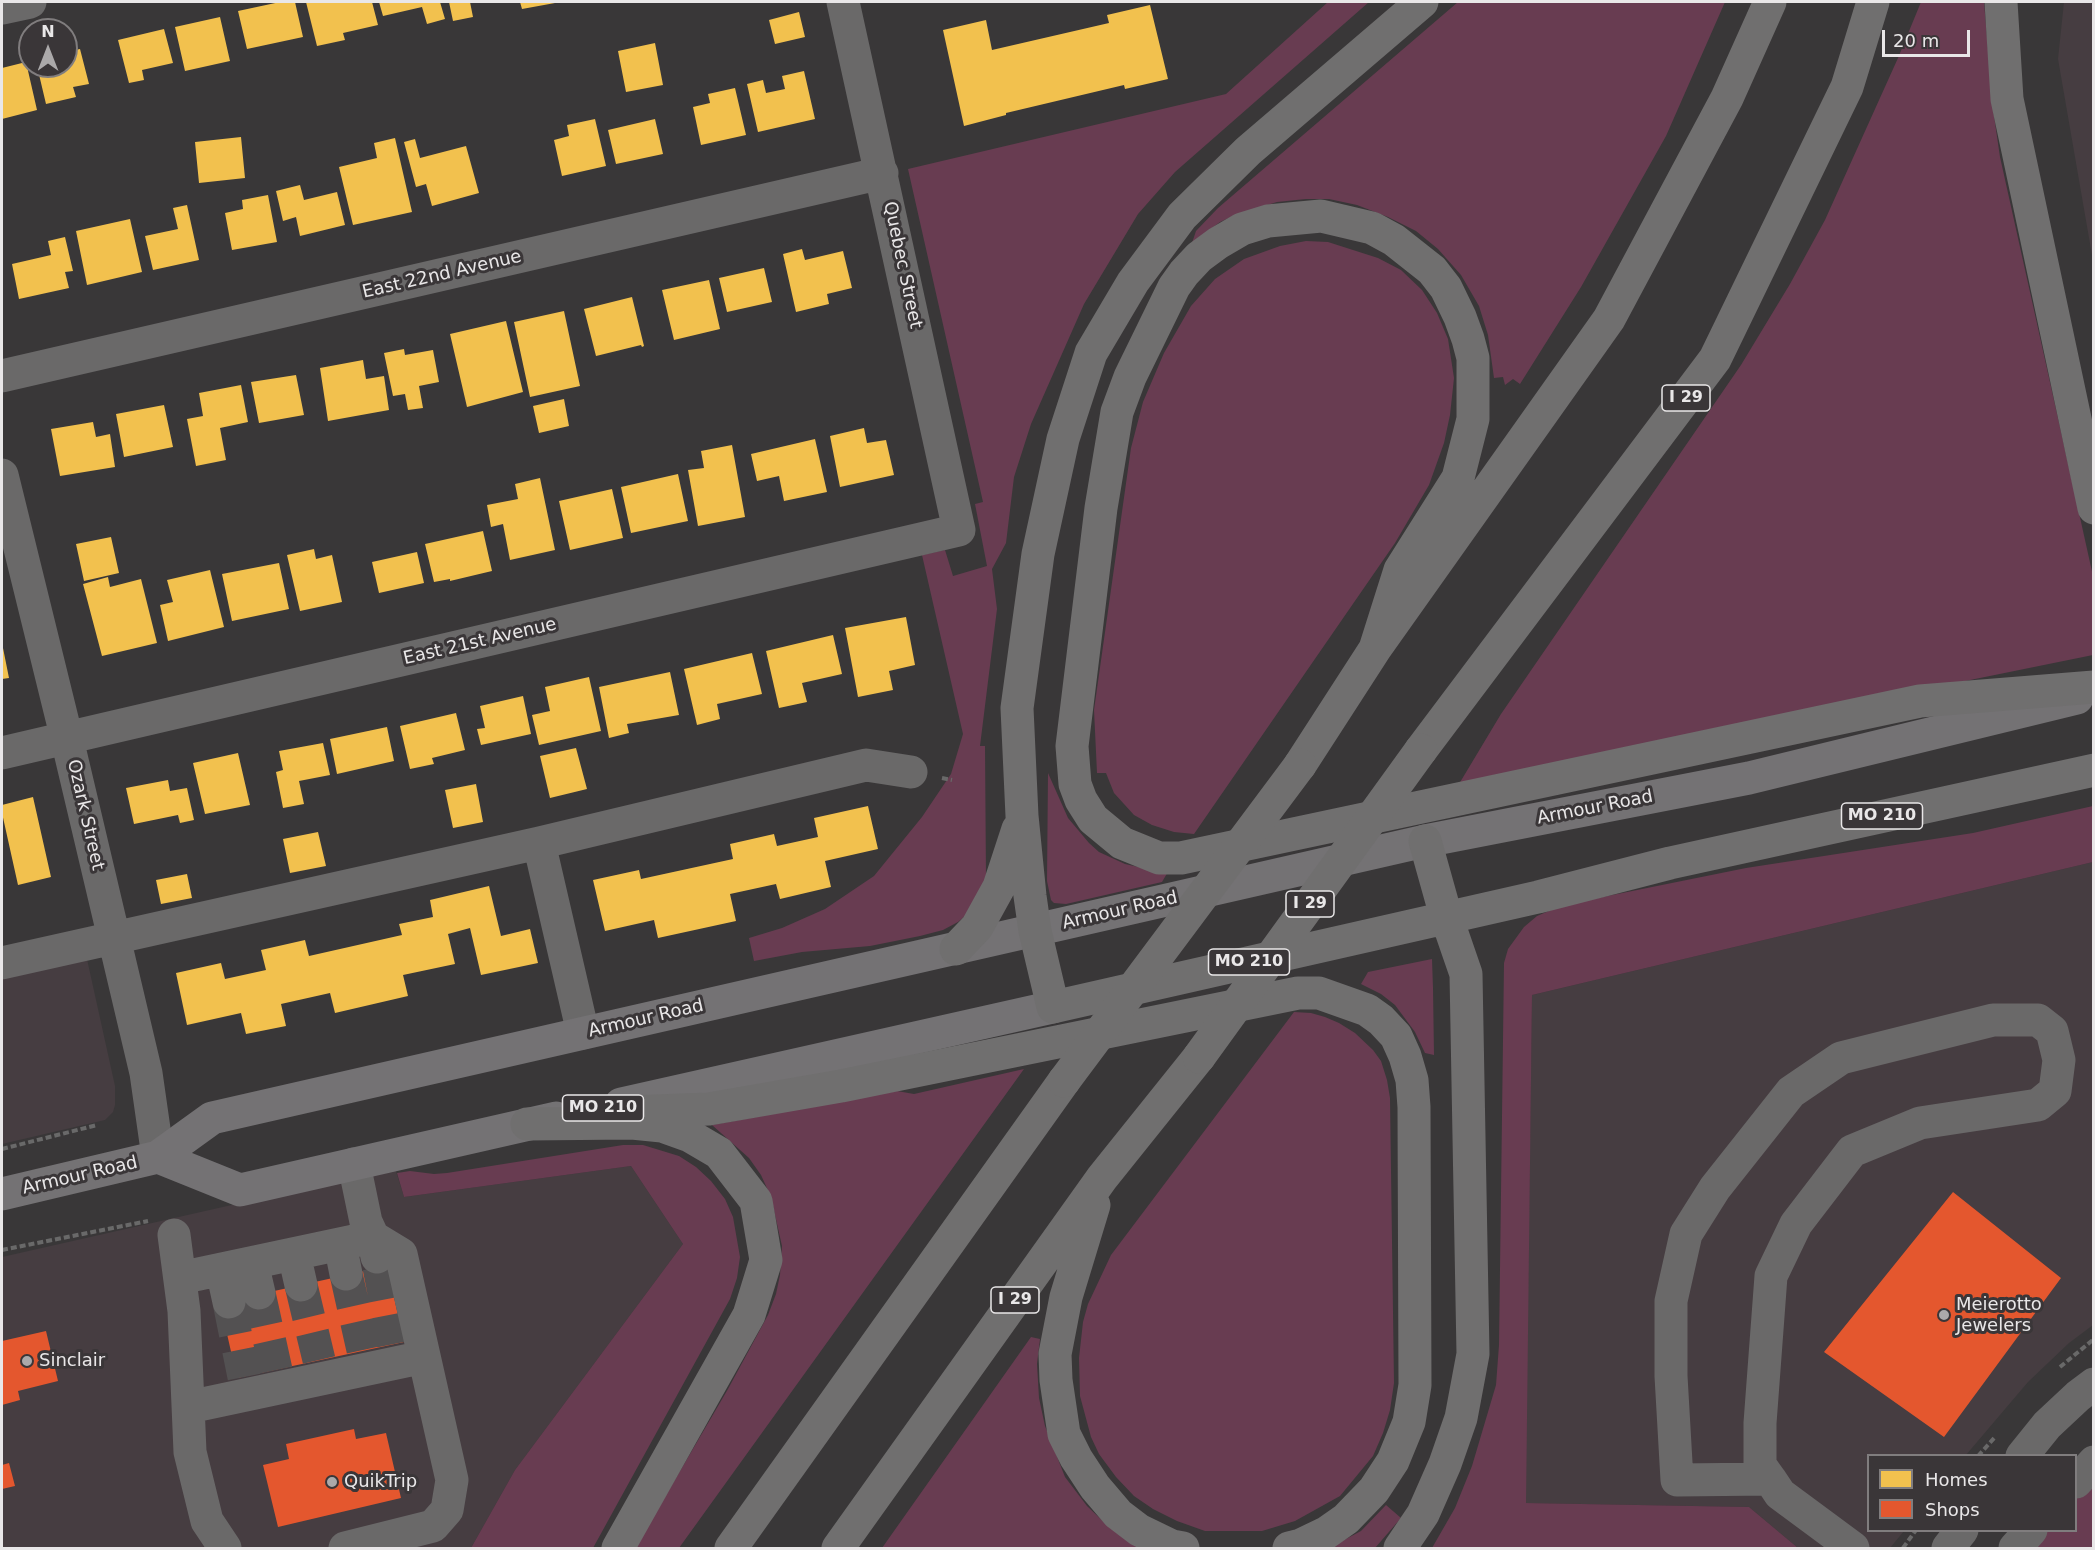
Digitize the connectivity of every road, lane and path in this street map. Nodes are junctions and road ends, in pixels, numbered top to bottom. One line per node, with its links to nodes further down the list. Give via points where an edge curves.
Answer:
1 (30, 2): 7 (street)
2 (843, 2): 8 (street, Quebec Street)
3 (1422, 2): 20 (highway, via 1248,151 1182,216 1133,282 1091,353 1063,439 1038,554 1017,708)
4 (1770, 2): 13 (highway, via 1727,98 1609,320)
5 (1874, 2): 36 (highway, I 29, bridge, via 1847,87 1716,359 1421,750 1199,1057)
6 (2001, 2): 11 (highway, via 2007,99)
7 (2, 8)
8 (882, 173): 9 (street, East 22nd Avenue); 12 (street, Quebec Street)
9 (2, 376)
10 (2, 475): 16 (street, Ozark Street)
11 (2094, 508)
12 (959, 530): 16 (street, East 21st Avenue)
13 (1375, 649): 14 (highway, via 1400,570 1458,478 1473,419 1473,358 1451,298 1432,270 1394,240 1372,228 1321,216 1268,221 1242,229 1218,243 1184,273 1130,377 1117,412 1102,499 1072,746 1075,784 1081,800 1093,819 1122,843 1159,858 1181,858 1920,701); 55 (highway, bridge, via 1300,765 1064,1081)
14 (2094, 687)
15 (2094, 694): 21 (main road, Armour Road, via 1749,778)
16 (67, 739): 17 (street, East 21st Avenue); 25 (street, Ozark Street)
17 (2, 753)
18 (2094, 770): 23 (highway, Armour Road / MO 210)
19 (911, 772): 22 (street, via 866,765)
20 (1022, 816): 24 (highway); 26 (highway, via 999,887 977,927)
21 (1425, 842): 23 (highway); 24 (main road, Armour Road)
22 (539, 843): 25 (street); 29 (street)
23 (1446, 916): 28 (highway, Armour Road / MO 210); 59 (highway, via 1466,974 1473,1354 1461,1418 1445,1464 1423,1514)
24 (1035, 931): 26 (main road, Armour Road); 28 (highway)
25 (113, 938): 27 (street); 34 (street, Ozark Street, via 146,1073)
26 (956, 949): 29 (main road, Armour Road)
27 (2, 963)
28 (1053, 1007): 30 (main road, Armour Road / MO 210)
29 (583, 1033): 34 (main road, Armour Road, via 212,1118)
30 (577, 1114): 31 (main road, Armour Road / MO 210); 58 (highway, via 709,1109 1298,993 1319,993 1367,1010 1396,1036 1412,1080 1415,1385 1409,1422 1393,1461 1374,1491 1326,1533)
31 (527, 1124): 35 (main road, Armour Road / MO 210); 54 (highway, via 662,1126 690,1136 718,1153 756,1201 766,1260 749,1315)
32 (98, 1125): 33 (path)
33 (2, 1149)
34 (158, 1157): 35 (main road, Armour Road / MO 210, via 240,1190); 37 (main road, Armour Road)
35 (354, 1164): 40 (street)
36 (1102, 1178): 56 (highway, I 29); 57 (highway, via 1066,1297 1055,1354 1064,1434 1076,1458 1118,1514 1139,1530)
37 (2, 1194)
38 (162, 1228): 39 (path); 41 (street)
39 (2, 1250)
40 (376, 1252): 41 (street, via 241,1282); 42 (street, via 401,1254)
41 (180, 1278): 44 (street)
42 (405, 1355): 44 (street, via 246,1386); 53 (street, via 452,1480 447,1510 433,1526)
43 (2094, 1384): 45 (street, via 2047,1425)
44 (189, 1407): 52 (street, via 190,1452 207,1521)
45 (2023, 1454)
46 (2094, 1462): 48 (street)
47 (1770, 1479): 47 (street, via 1760,1465 1760,1423 1772,1276 1796,1224 1852,1152 1920,1123 2038,1105 2055,1091 2059,1060 2052,1031 2038,1020 1992,1020 1841,1058 1791,1092 1715,1188 1686,1234 1671,1300 1677,1480); 60 (street, via 1780,1494)
48 (2077, 1481)
49 (1915, 1532): 61 (path)
50 (1960, 1532): 62 (street)
51 (2029, 1532): 63 (street)
52 (225, 1548)
53 (345, 1548)
54 (618, 1548)
55 (731, 1548)
56 (838, 1548)
57 (1184, 1548)
58 (1289, 1548)
59 (1400, 1548)
60 (1853, 1548)
61 (1903, 1548)
62 (1948, 1548)
63 (2015, 1548)

